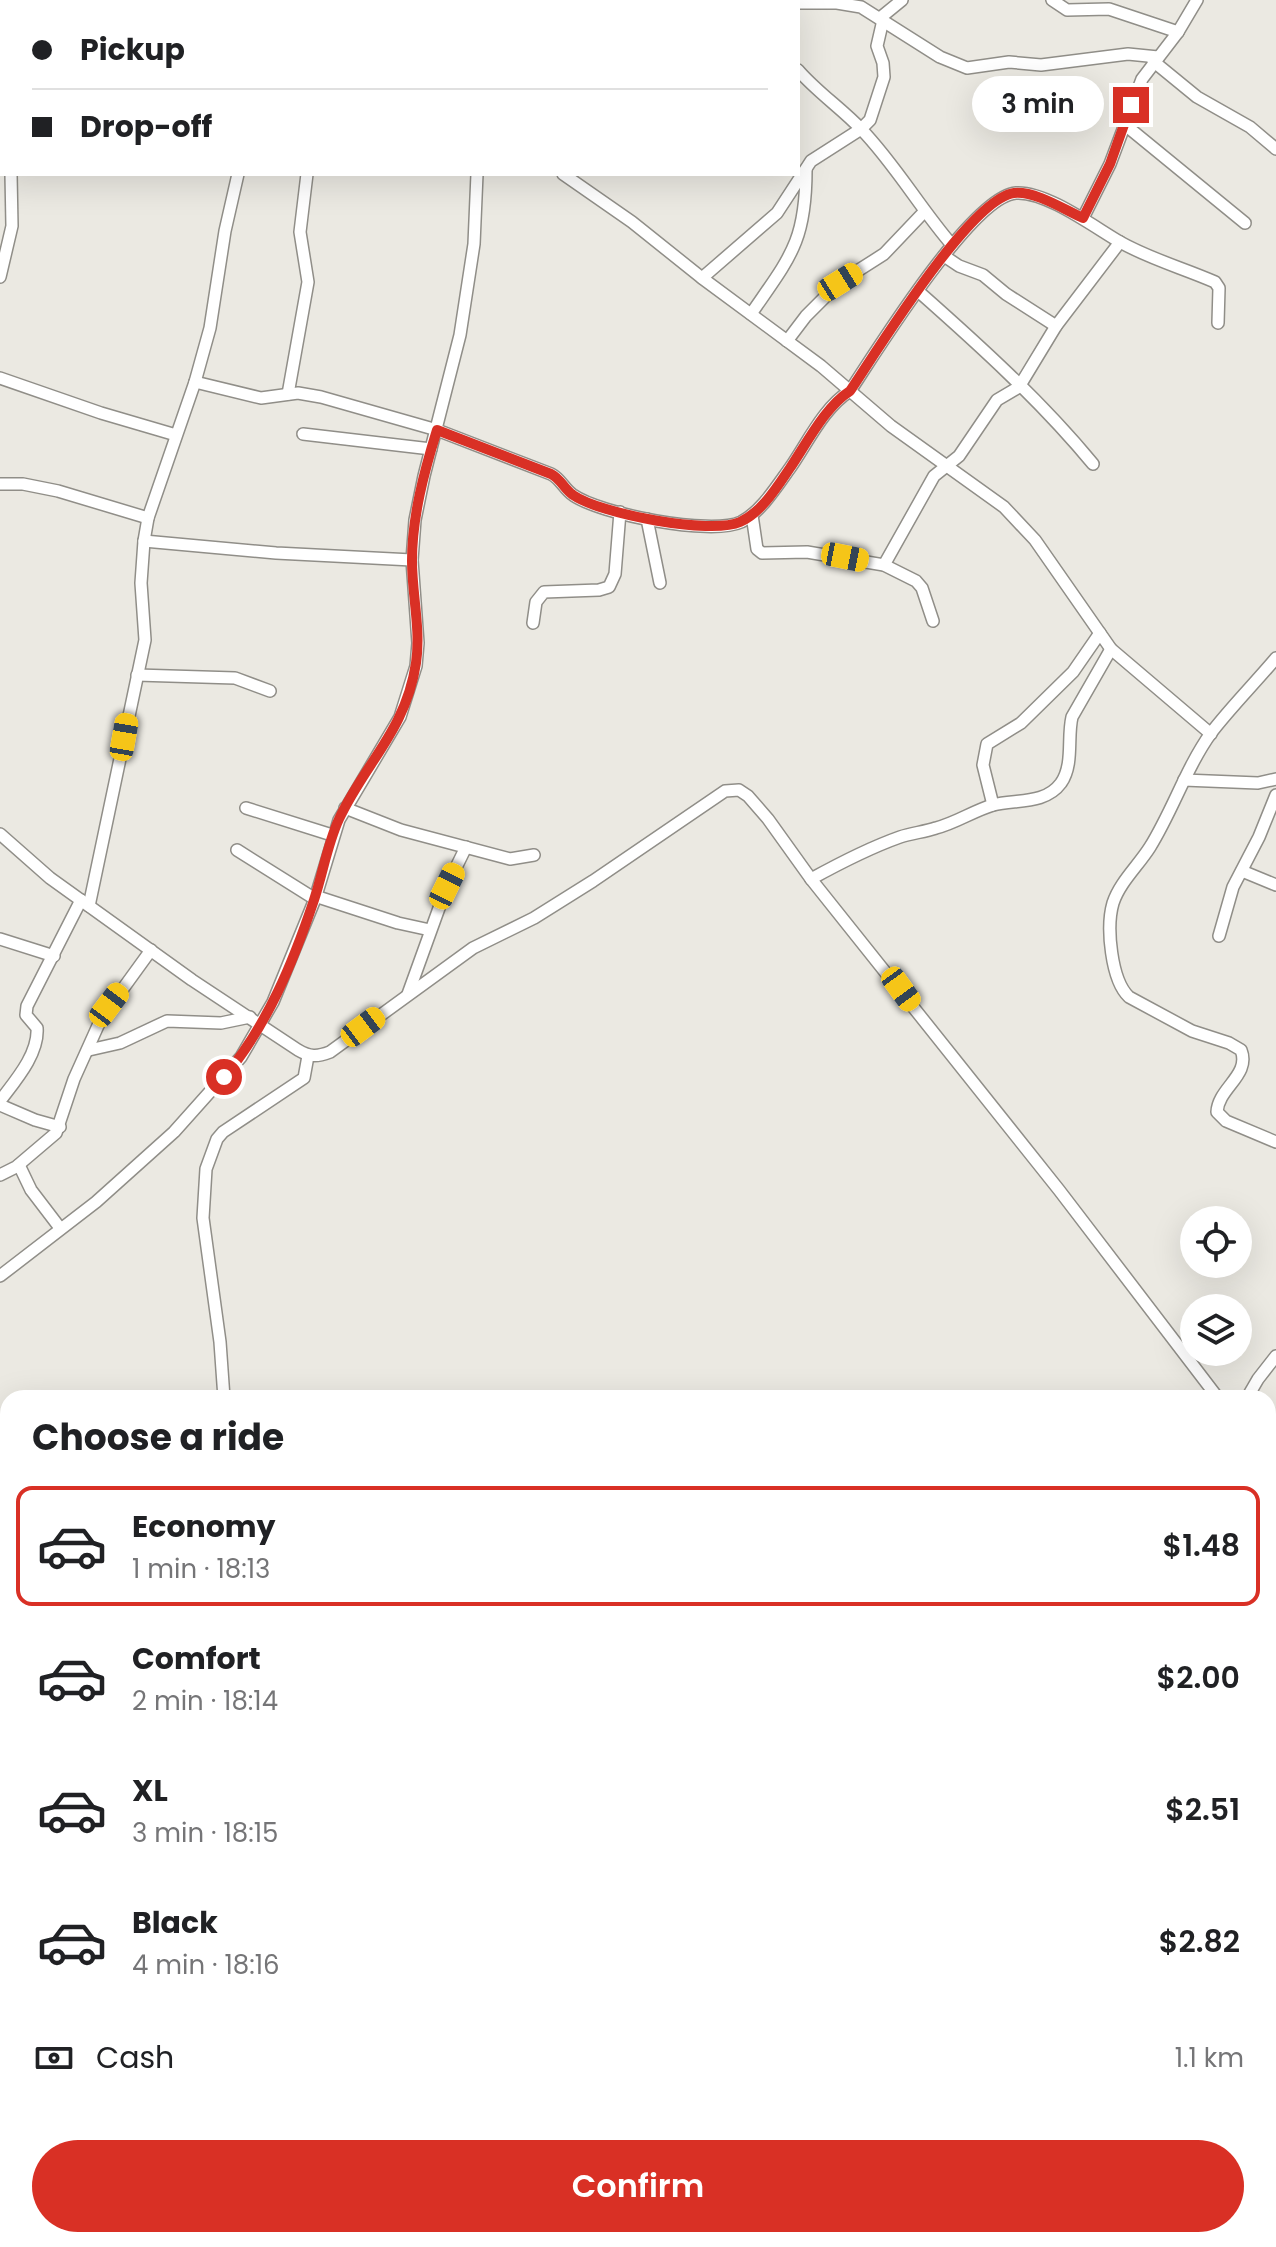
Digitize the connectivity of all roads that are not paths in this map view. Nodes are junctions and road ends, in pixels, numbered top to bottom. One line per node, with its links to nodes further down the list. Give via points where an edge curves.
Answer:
1 (902, 0): 5 (street)
2 (1052, 0): 6 (street, via 1067,10 1109,9)
3 (1197, 0): 6 (street)
4 (800, 3): 5 (street, via 850,4)
5 (882, 19): 7 (street, via 967,68 1128,54); 10 (street, via 877,46 884,70 881,91)
6 (1178, 32): 7 (street)
7 (1156, 59): 9 (street); 11 (street, via 1197,97 1250,127)
8 (800, 72): 10 (street)
9 (1124, 124): 19 (street); 20 (street)
10 (861, 129): 12 (street); 18 (street)
11 (1276, 149)
12 (806, 168): 26 (street, via 777,213); 28 (street, via 805,211 797,243)
13 (11, 176): 23 (street, via 12,226)
14 (238, 176): 33 (street)
15 (307, 176): 36 (street, via 300,232 308,282)
16 (477, 176): 37 (street, via 468,288)
17 (566, 176): 26 (street)
18 (924, 212): 22 (street); 31 (street, via 884,254 840,282)
19 (1083, 218): 21 (street); 22 (street, via 1016,193 995,201)
20 (1245, 223)
21 (1120, 242): 29 (street, via 1217,284); 30 (street)
22 (952, 245): 24 (street)
23 (4, 248): 25 (street)
24 (944, 256): 27 (street); 30 (street, via 983,275)
25 (0, 277)
26 (702, 278): 28 (street)
27 (918, 291): 34 (street); 35 (street)
28 (751, 314): 31 (street)
29 (1218, 323)
30 (1056, 326): 34 (street)
31 (787, 341): 35 (street)
32 (0, 378): 39 (street)
33 (195, 382): 36 (street, via 261,398); 39 (street)
34 (1019, 387): 41 (street); 42 (street, via 997,400 970,443)
35 (850, 391): 42 (street); 45 (street, via 832,404 779,485)
36 (288, 394): 37 (street, via 321,397)
37 (437, 430): 40 (street); 44 (street, via 551,474 574,496)
38 (303, 434): 40 (street)
39 (176, 435): 46 (street)
40 (431, 449): 49 (street)
41 (1093, 464)
42 (947, 465): 50 (street, via 934,476); 54 (street, via 1021,521)
43 (0, 484): 46 (street, via 58,491)
44 (620, 512): 47 (street); 53 (street, via 615,574 609,587 544,592 536,602)
45 (752, 515): 47 (street, via 728,527); 50 (street, via 762,553 807,552)
46 (148, 518): 48 (street)
47 (647, 519): 51 (street)
48 (144, 541): 49 (street); 57 (street, via 145,640)
49 (412, 560): 65 (street, via 418,643 409,695 384,748)
50 (884, 565): 52 (street, via 916,581)
51 (660, 583)
52 (933, 621)
53 (533, 623)
54 (1100, 633): 55 (street); 63 (street, via 1073,672 1021,723 987,744 983,765)
55 (1111, 649): 59 (street); 63 (street, via 1072,717 1069,760 1060,784 1035,799)
56 (1276, 658): 59 (street)
57 (137, 675): 58 (street, via 235,678); 75 (street)
58 (270, 691)
59 (1211, 734): 61 (street)
60 (1276, 779): 61 (street)
61 (1184, 780): 88 (street, via 1150,847 1114,900 1112,956 1121,989 1129,997 1241,1050 1240,1073 1217,1101 1217,1112)
62 (1276, 795): 71 (street)
63 (993, 805): 72 (street, via 901,837)
64 (246, 808): 67 (street)
65 (345, 808): 67 (street); 68 (street)
66 (0, 834): 75 (street)
67 (332, 835): 74 (street)
68 (466, 847): 70 (street, via 514,860); 76 (street)
69 (237, 850): 74 (street)
70 (534, 855)
71 (1242, 871): 73 (street); 77 (street)
72 (811, 879): 81 (street, via 748,796 725,791 593,881 473,948); 95 (street)
73 (1276, 885)
74 (315, 897): 76 (street); 83 (street)
75 (85, 903): 79 (street); 80 (street)
76 (430, 930): 81 (street)
77 (1219, 936)
78 (0, 939): 80 (street)
79 (151, 950): 82 (street); 84 (street, via 109,1005)
80 (54, 956): 86 (street, via 25,1010 37,1028 34,1047)
81 (407, 994): 85 (street, via 330,1052)
82 (250, 1017): 83 (street); 84 (street, via 221,1023 167,1021 120,1043)
83 (262, 1025): 85 (street); 91 (street, via 241,1057 174,1132)
84 (89, 1050): 87 (street)
85 (308, 1056): 94 (street, via 304,1078 217,1139 206,1169 203,1218)
86 (0, 1103): 87 (street)
87 (60, 1127): 89 (street)
88 (1276, 1142)
89 (19, 1165): 90 (street); 91 (street)
90 (0, 1175)
91 (60, 1228): 92 (street)
92 (0, 1276)
93 (1276, 1356): 96 (street)
94 (223, 1390)
95 (1212, 1390)
96 (1252, 1390)

